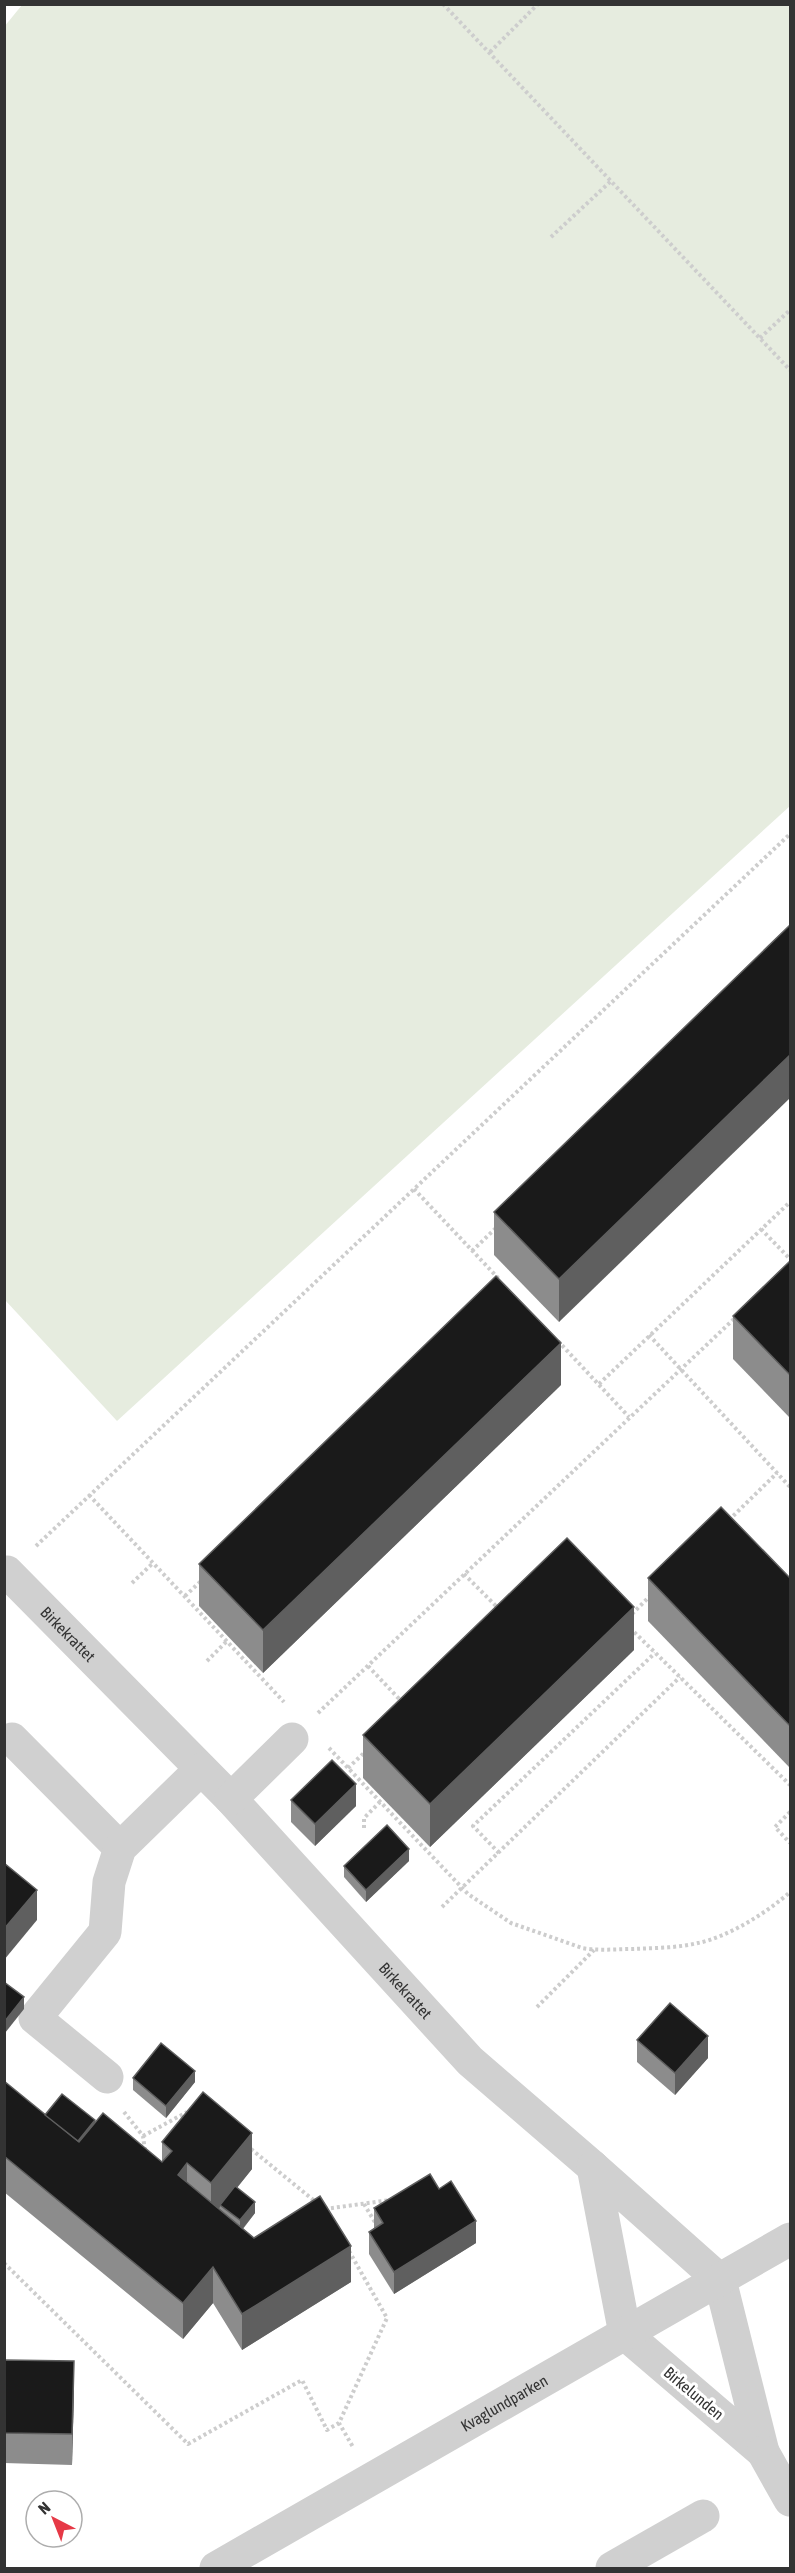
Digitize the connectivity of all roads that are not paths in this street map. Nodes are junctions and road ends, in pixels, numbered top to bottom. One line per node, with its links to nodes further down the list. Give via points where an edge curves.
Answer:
1 (7, 1572): 4 (street, Birkekrattet)
2 (299, 1732): 5 (street)
3 (12, 1739): 6 (street)
4 (201, 1769): 5 (street, Birkekrattet); 6 (street)
5 (231, 1799): 8 (street, Birkekrattet, via 470,2061)
6 (120, 1848): 7 (street, via 109,1882 105,1932 35,2018)
7 (108, 2077)
8 (593, 2167): 10 (street, Birkekrattet); 11 (street)
9 (790, 2239): 10 (street, Kvaglundparken)
10 (720, 2280): 11 (street, Kvaglundparken); 12 (street, Birkelunden)
11 (625, 2334): 12 (street, Birkelunden); 15 (street, Kvaglundparken)
12 (763, 2452): 13 (street, Birkelunden)
13 (790, 2500)
14 (703, 2516): 16 (street)
15 (216, 2568)
16 (612, 2568)

